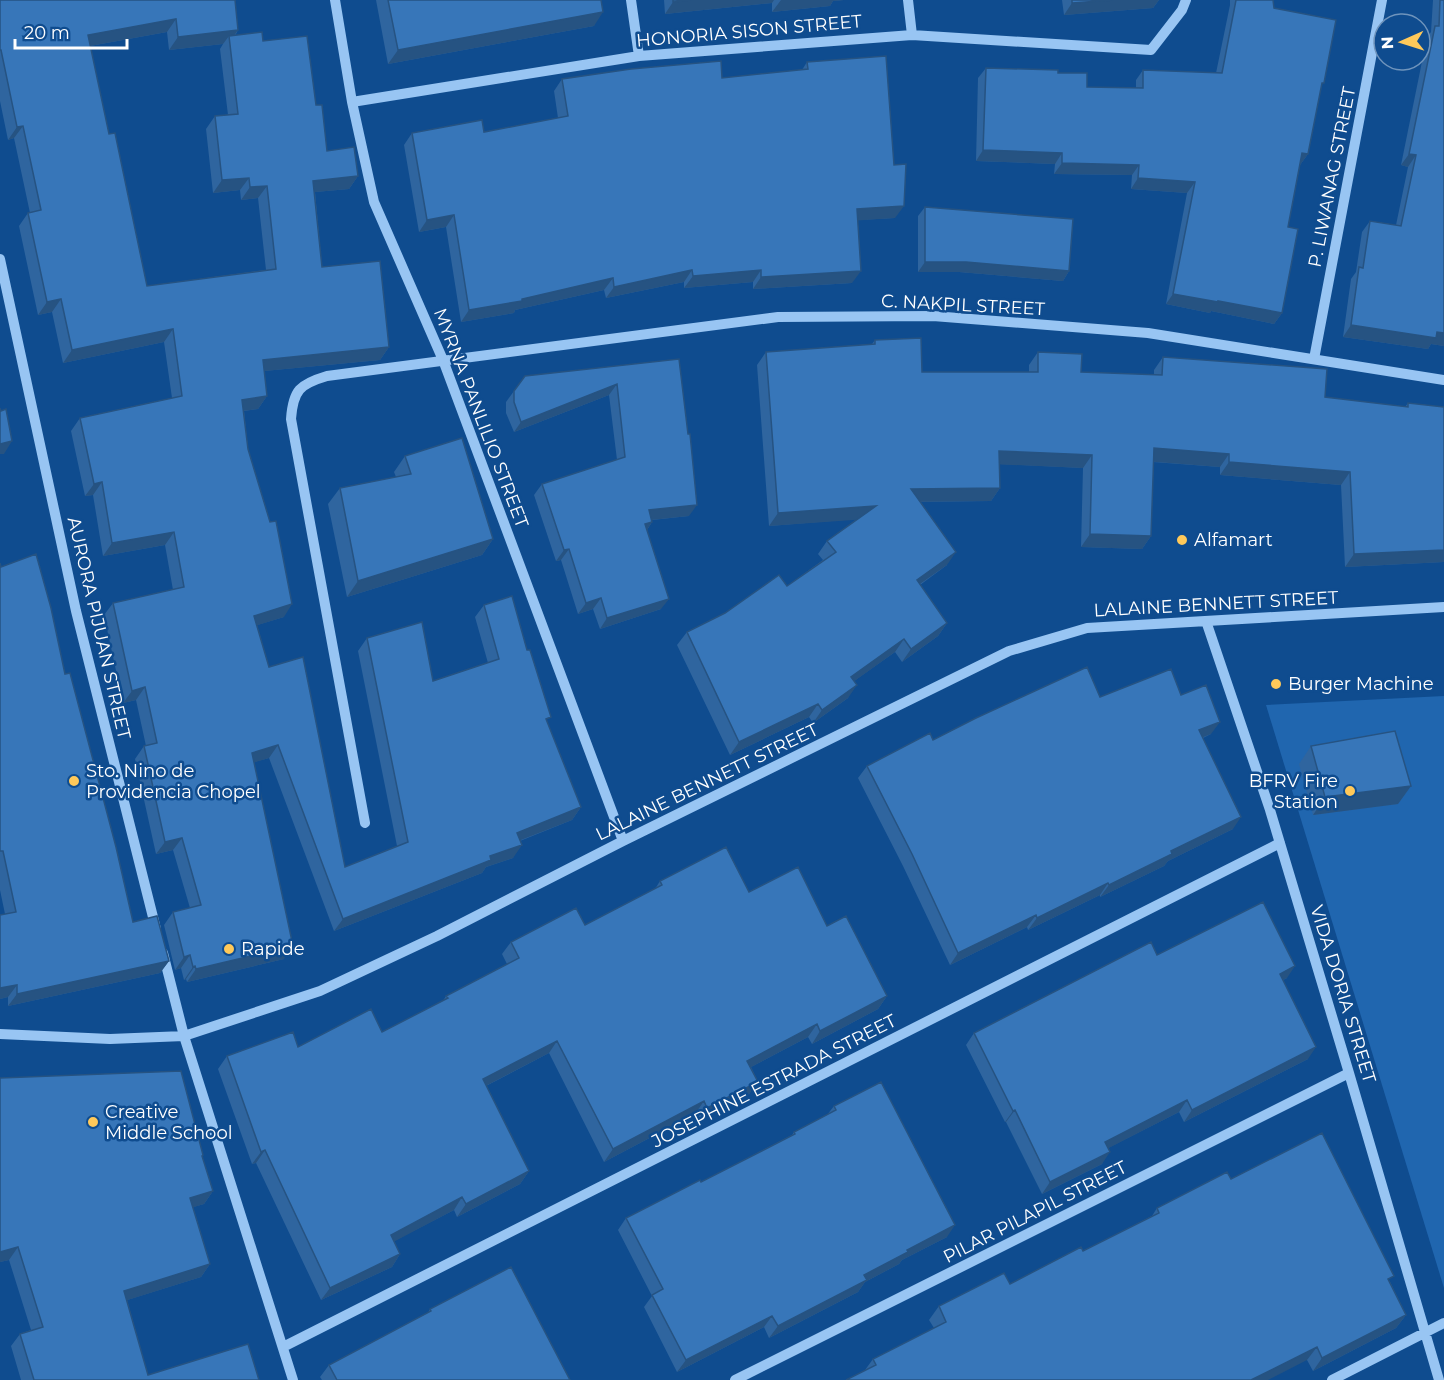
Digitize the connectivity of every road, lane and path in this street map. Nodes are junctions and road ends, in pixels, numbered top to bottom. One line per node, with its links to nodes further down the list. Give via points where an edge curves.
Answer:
1 (335, 0): 8 (street, MYRNA PANLILIO STREET)
2 (631, 0): 7 (street)
3 (908, 0): 6 (street)
4 (1186, 0): 6 (street, HONORIA SISON STREET, via 1150,50)
5 (1382, 0): 10 (street, P. LIWANAG STREET)
6 (912, 35): 7 (street, HONORIA SISON STREET)
7 (639, 56): 8 (street, HONORIA SISON STREET)
8 (352, 102): 11 (street, MYRNA PANLILIO STREET, via 374,202)
9 (0, 259): 18 (street, AURORA PIJUAN STREET, via 76,611)
10 (1314, 359): 11 (street, C. NAKPIL STREET, via 1148,333 933,316 778,317); 12 (street, C. NAKPIL STREET)
11 (443, 360): 15 (street, C. NAKPIL STREET, via 327,376 298,391 292,404 291,419); 16 (street, MYRNA PANLILIO STREET)
12 (1444, 380)
13 (1444, 607): 14 (street, LALAINE BENNETT STREET)
14 (1206, 621): 16 (street, LALAINE BENNETT STREET, via 1087,628 1009,651); 17 (street, VIDA DORIA STREET)
15 (365, 823)
16 (623, 841): 21 (street, LALAINE BENNETT STREET, via 320,991)
17 (1280, 843): 22 (street, VIDA DORIA STREET); 25 (street, JOSEPHINE ESTRADA STREET)
18 (158, 934)
19 (161, 946): 21 (street)
20 (0, 1034): 21 (street, LALAINE BENNETT STREET, via 110,1040)
21 (184, 1036): 25 (street)
22 (1349, 1073): 24 (street, VIDA DORIA STREET); 27 (street, PILAR PILAPIL STREET)
23 (1444, 1323): 24 (street)
24 (1424, 1333): 28 (street); 29 (street, VIDA DORIA STREET)
25 (283, 1347): 26 (street)
26 (293, 1380)
27 (735, 1380)
28 (1332, 1380)
29 (1439, 1380)

